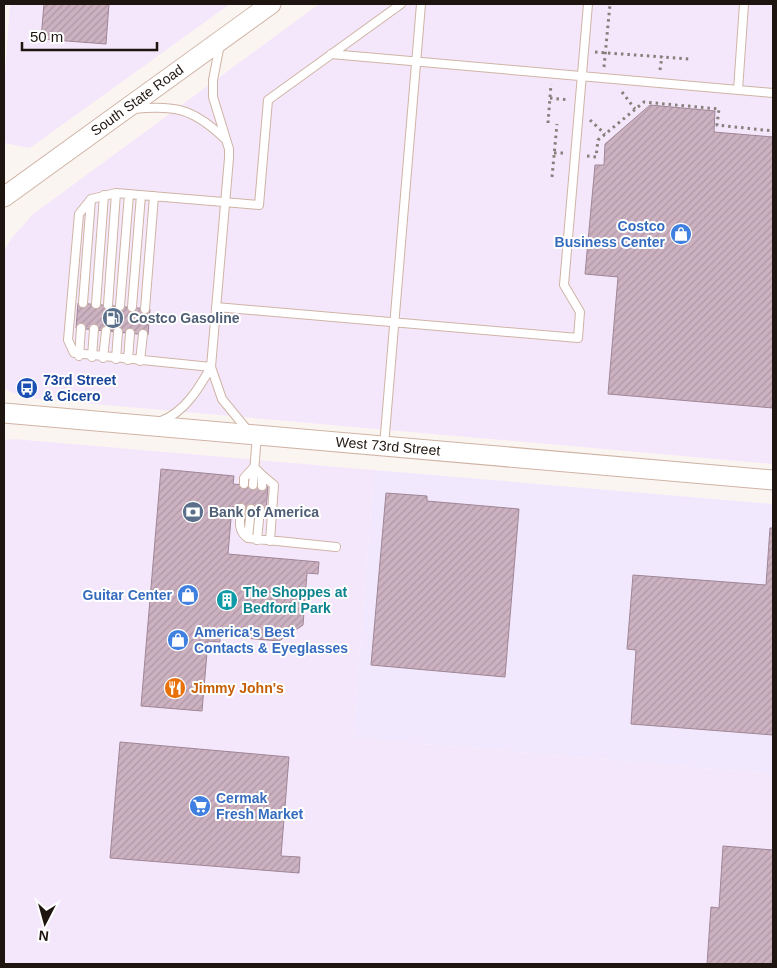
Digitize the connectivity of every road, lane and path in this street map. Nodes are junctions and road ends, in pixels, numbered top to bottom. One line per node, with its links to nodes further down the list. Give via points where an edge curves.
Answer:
1 (271, 4): 7 (street, South State Road)
2 (401, 4): 10 (lane)
3 (421, 4): 12 (lane)
4 (588, 4): 8 (lane)
5 (610, 4): 9 (path)
6 (744, 4): 16 (lane)
7 (220, 40): 18 (street, South State Road); 23 (lane, via 213,97)
8 (584, 52): 9 (path); 14 (lane)
9 (605, 53): 11 (path); 15 (path, via 604,70)
10 (331, 54): 12 (lane); 33 (lane, via 268,100 259,205)
11 (690, 59)
12 (416, 62): 13 (lane); 41 (lane)
13 (552, 73): 14 (lane); 20 (path)
14 (582, 76): 15 (lane); 41 (lane, via 564,285 580,312 578,338)
15 (611, 78): 16 (lane); 19 (path)
16 (738, 90): 17 (lane)
17 (773, 93)
18 (124, 109): 23 (lane, via 172,108 190,113 207,122); 31 (street, South State Road)
19 (635, 109): 22 (path, via 644,102 719,109 717,125); 24 (path, via 598,140)
20 (548, 123)
21 (557, 124): 25 (path)
22 (773, 131)
23 (226, 140): 33 (lane, via 229,158)
24 (596, 157)
25 (552, 176)
26 (116, 193): 27 (lane); 28 (lane); 36 (lane)
27 (129, 194): 29 (lane); 37 (lane)
28 (104, 195): 32 (lane); 35 (lane)
29 (141, 195): 30 (lane); 38 (lane)
30 (154, 196): 33 (lane); 40 (lane)
31 (4, 197)
32 (92, 199): 34 (lane); 48 (lane, via 83,207 78,221 68,340 74,354)
33 (225, 202): 39 (lane)
34 (83, 303)
35 (96, 304)
36 (108, 305)
37 (120, 306)
38 (132, 307)
39 (216, 307): 41 (lane); 54 (lane)
40 (144, 309)
41 (395, 323): 58 (lane)
42 (81, 328): 48 (lane)
43 (94, 330): 49 (lane)
44 (106, 331): 50 (lane)
45 (118, 332): 51 (lane)
46 (130, 333): 52 (lane)
47 (142, 334): 53 (lane)
48 (79, 356): 49 (lane)
49 (92, 357): 50 (lane)
50 (103, 358): 51 (lane)
51 (116, 358): 52 (lane)
52 (128, 360): 53 (lane)
53 (140, 361): 54 (lane)
54 (211, 367): 56 (lane, via 181,408); 57 (lane, via 222,400)
55 (4, 413): 56 (street, West 73rd Street)
56 (149, 426): 57 (street, West 73rd Street)
57 (254, 435): 58 (street, West 73rd Street); 59 (lane)
58 (384, 446): 61 (street, West 73rd Street)
59 (254, 468): 60 (lane); 62 (lane, via 244,478); 63 (lane)
60 (262, 475): 64 (lane); 70 (lane, via 274,484)
61 (773, 480)
62 (244, 484)
63 (253, 485)
64 (262, 486)
65 (241, 508): 68 (lane, via 240,528)
66 (251, 508): 68 (lane)
67 (260, 509): 69 (lane)
68 (248, 538): 69 (lane)
69 (257, 540): 70 (lane)
70 (270, 541): 71 (lane)
71 (336, 547)

